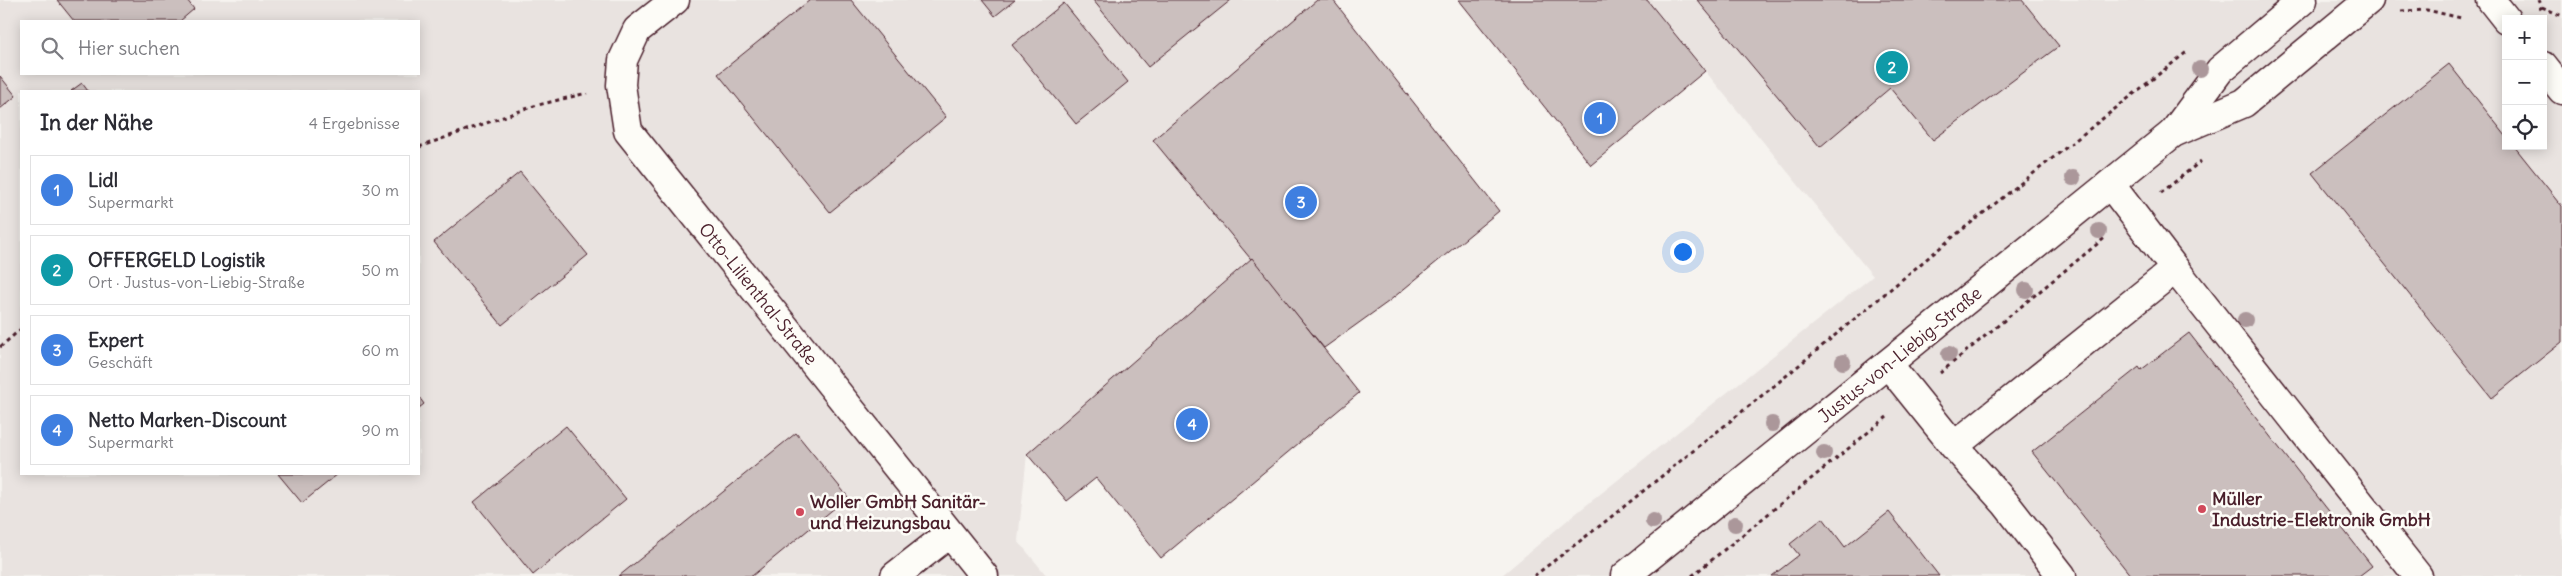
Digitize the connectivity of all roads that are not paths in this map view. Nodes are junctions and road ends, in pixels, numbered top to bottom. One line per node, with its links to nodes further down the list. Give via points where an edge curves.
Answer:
1 (675, 0): 13 (main road, Otto-Lilienthal-Straße, via 637,30 623,60 621,85 628,131)
2 (2304, 0): 8 (main road, Justus-von-Liebig-Straße, via 2220,70)
3 (2369, 0): 8 (main road, Justus-von-Liebig-Straße, via 2244,103)
4 (2491, 0): 5 (main road)
5 (2503, 15)
6 (2547, 71): 7 (main road)
7 (2562, 90)
8 (2173, 132): 9 (main road, Justus-von-Liebig-Straße)
9 (2110, 184): 10 (main road); 11 (main road, Justus-von-Liebig-Straße)
10 (2175, 269): 12 (main road); 18 (main road)
11 (1888, 364): 12 (main road); 16 (main road, Justus-von-Liebig-Straße)
12 (1954, 446): 17 (main road, via 2006,504)
13 (949, 534): 14 (main road); 15 (main road, Otto-Lilienthal-Straße)
14 (895, 576)
15 (984, 576)
16 (1625, 576)
17 (2062, 576)
18 (2418, 576)

